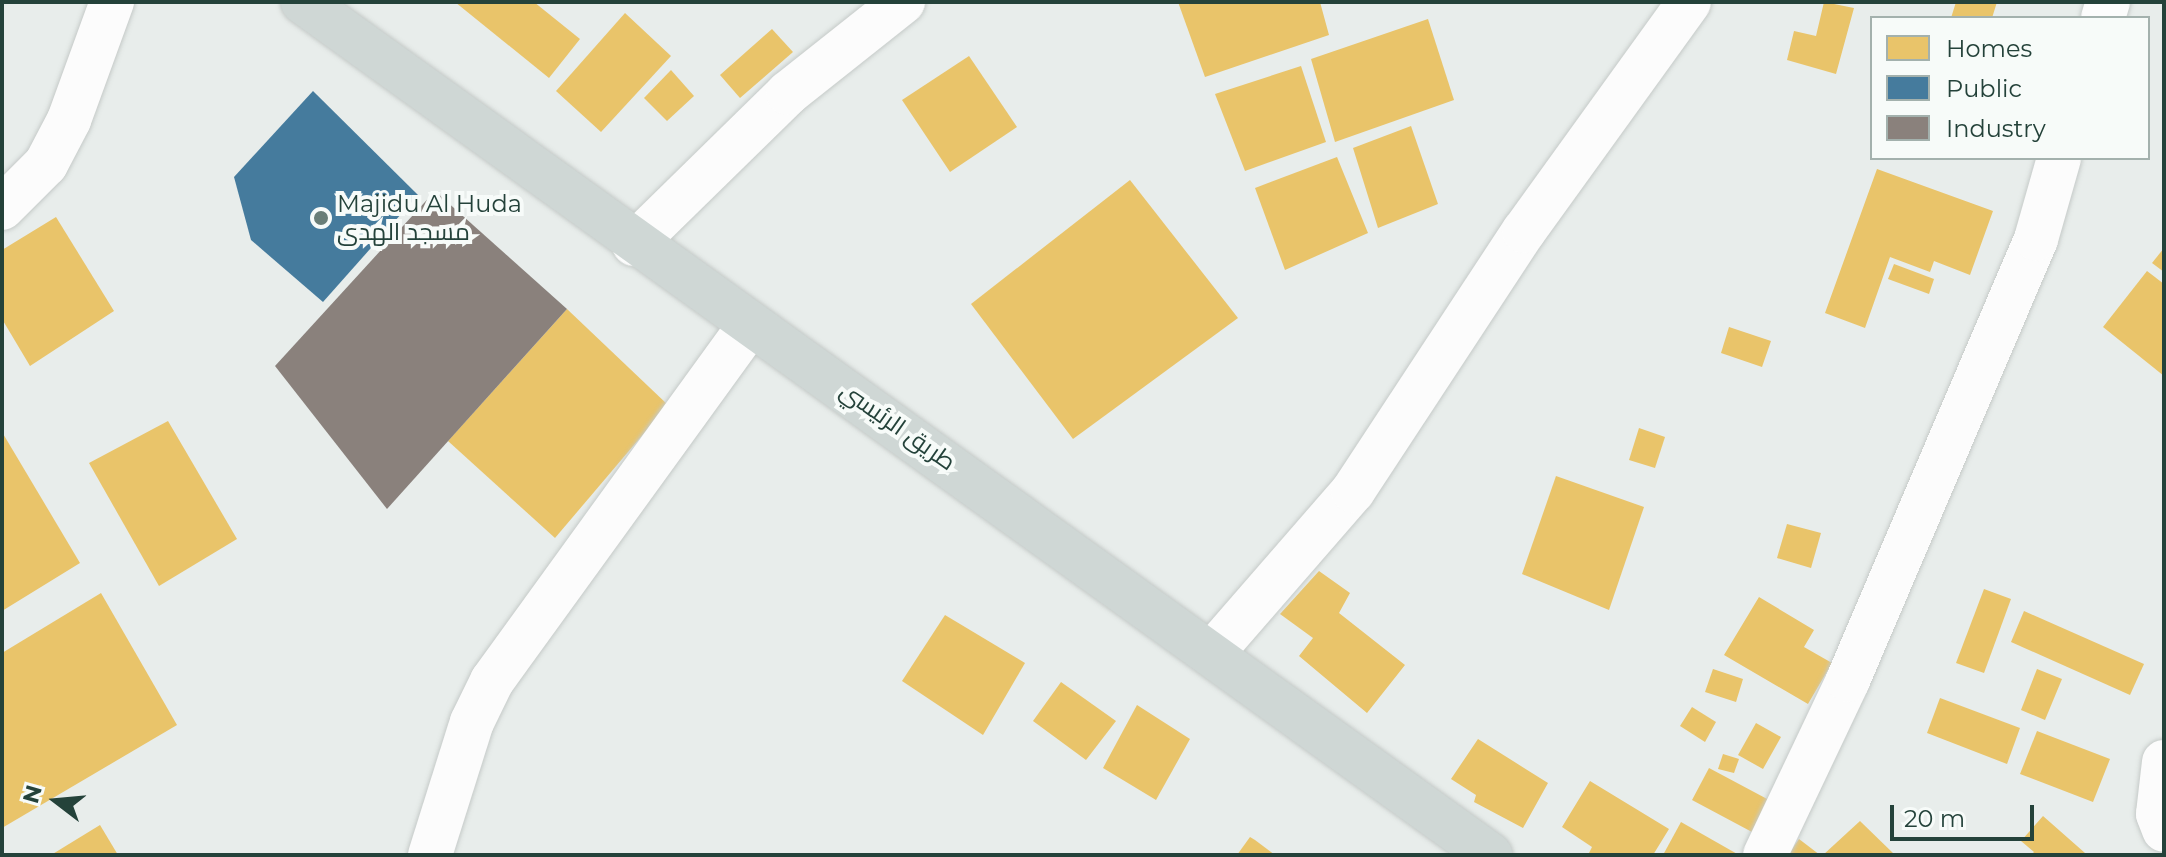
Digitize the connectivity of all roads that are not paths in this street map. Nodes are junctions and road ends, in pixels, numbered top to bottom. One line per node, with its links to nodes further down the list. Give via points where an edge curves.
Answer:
1 (112, 2): 6 (street, via 69,120 46,164)
2 (303, 2): 7 (main road, طريق الرئيسي)
3 (903, 2): 7 (street, via 788,93)
4 (1689, 2): 9 (street, via 1524,231 1353,491)
5 (2058, 160): 14 (street, via 2036,239 1848,680)
6 (2, 208)
7 (634, 244): 8 (main road, طريق الرئيسي)
8 (750, 325): 9 (main road, طريق الرئيسي); 12 (street, via 492,681 472,722)
9 (1213, 652): 13 (main road, طريق الرئيسي)
10 (2164, 762): 11 (street, via 2158,814)
11 (2164, 830)
12 (430, 855)
13 (1490, 855)
14 (1765, 855)

